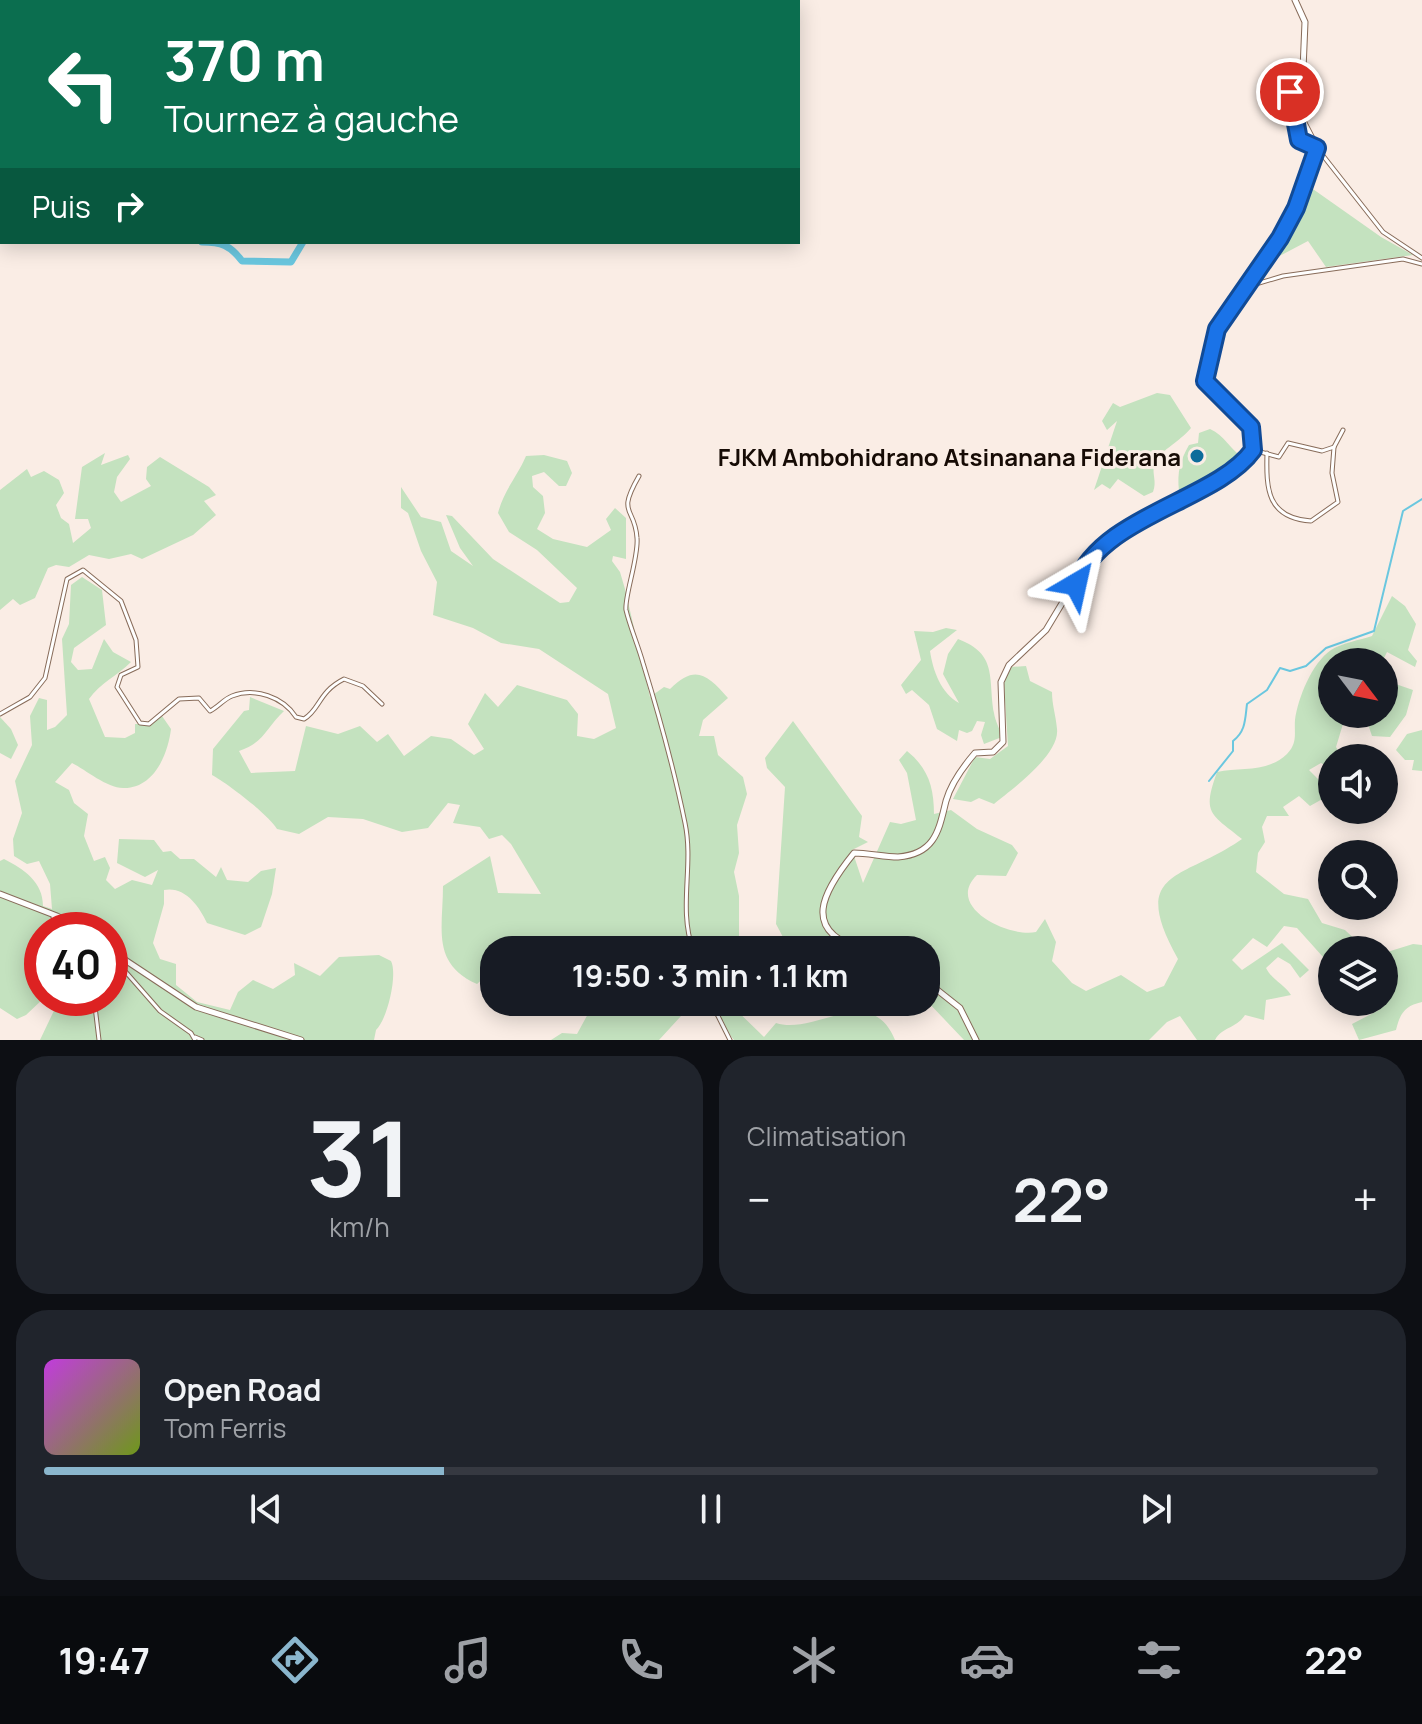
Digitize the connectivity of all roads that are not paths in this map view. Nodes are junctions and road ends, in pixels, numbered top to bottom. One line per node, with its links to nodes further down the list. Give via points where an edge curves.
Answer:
1 (1295, 0): 2 (street, via 1305,22)
2 (1300, 71): 3 (street, via 1301,117); 3 (street, via 1290,92 1295,131 1304,145)
3 (1317, 148): 4 (street, via 1383,232); 6 (street, via 1296,208)
4 (1422, 258)
5 (1422, 264): 6 (street, via 1403,259 1283,276)
6 (1245, 287): 9 (street, via 1217,329 1205,381 1251,427)
7 (1343, 430): 8 (street)
8 (1334, 447): 10 (street, via 1322,451 1288,443 1279,457); 10 (street, via 1338,502 1311,521 1289,517 1268,494)
9 (1253, 450): 10 (street); 17 (street, via 1241,467 1117,536 1079,575 1046,630 1009,665 1001,682 1003,742 993,752 975,753 961,769 935,838 898,857 854,853 839,871 823,898 822,913)
10 (1267, 453)
11 (639, 476): 16 (street, via 628,495 627,513 638,538 625,608 660,719 685,824 688,883 683,911)
12 (382, 704): 13 (street, via 363,686 344,679 326,689 304,719 255,692 232,696 210,711 199,698 183,698 149,724 140,723 117,687 121,675 138,667 134,633 118,598 83,570 67,579 39,689)
13 (0, 714)
14 (0, 894): 15 (street)
15 (48, 912)
16 (689, 936)
17 (836, 936)
18 (128, 965): 26 (street, via 196,1007)
19 (128, 972): 23 (street, via 160,1011)
20 (940, 992): 28 (street, via 960,1008)
21 (96, 1016): 24 (street)
22 (718, 1016): 27 (street)
23 (195, 1038): 25 (street)
24 (99, 1040)
25 (202, 1040)
26 (301, 1040)
27 (730, 1040)
28 (976, 1040)

